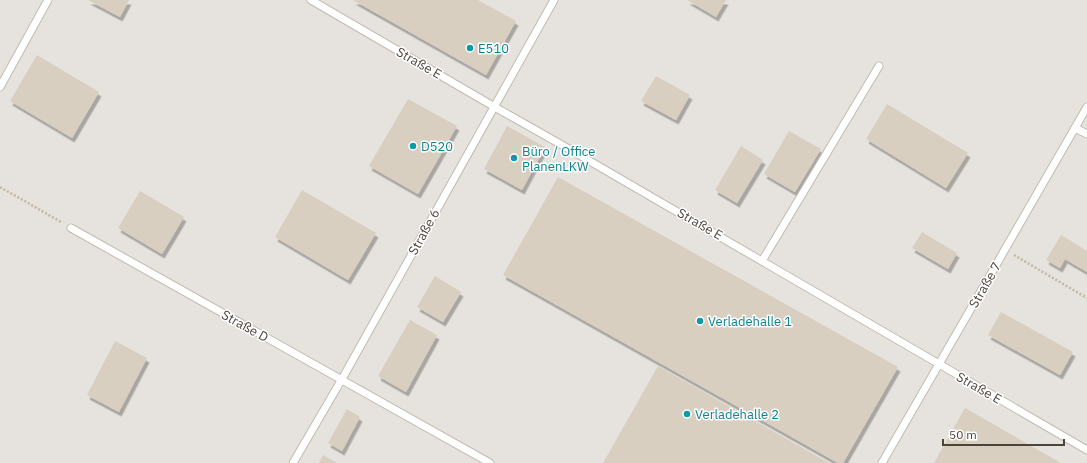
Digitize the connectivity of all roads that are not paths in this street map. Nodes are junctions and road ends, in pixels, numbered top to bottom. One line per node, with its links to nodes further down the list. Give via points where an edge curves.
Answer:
1 (48, 0): 5 (lane)
2 (311, 0): 6 (lane, Straße E)
3 (554, 0): 6 (lane, Straße 6)
4 (879, 66): 11 (lane)
5 (0, 87)
6 (493, 106): 11 (lane, Straße E, via 570,148); 13 (lane, Straße 6)
7 (1087, 107): 8 (lane, Straße 7)
8 (1075, 128): 9 (lane); 12 (lane, Straße 7)
9 (1087, 134)
10 (71, 228): 13 (lane, Straße D)
11 (762, 261): 12 (lane, Straße E)
12 (940, 364): 14 (lane, Straße E); 17 (lane, Straße 7)
13 (342, 380): 15 (lane, Straße 6); 16 (lane, Straße D)
14 (1087, 450)
15 (292, 463)
16 (490, 463)
17 (882, 463)

